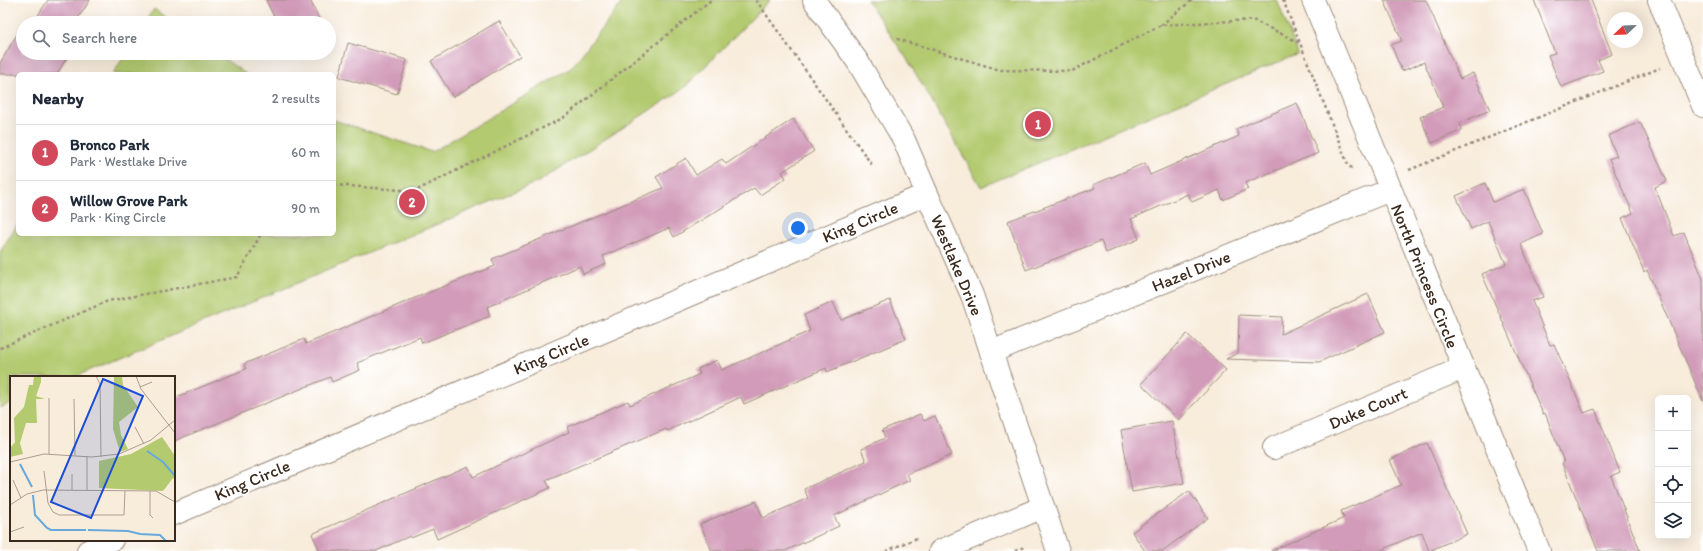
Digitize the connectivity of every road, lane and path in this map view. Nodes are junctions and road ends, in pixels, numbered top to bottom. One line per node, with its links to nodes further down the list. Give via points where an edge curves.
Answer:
1 (710, 0): 15 (path, via 563,118 415,191)
2 (756, 0): 13 (path)
3 (814, 0): 16 (street, Westlake Drive, via 858,62 904,140)
4 (1192, 0): 8 (path)
5 (1283, 0): 10 (path)
6 (1313, 0): 14 (street, North Princess Circle)
7 (1659, 0): 11 (street)
8 (1161, 25): 9 (path, via 1072,72 1000,70); 10 (path, via 1253,20)
9 (897, 39)
10 (1301, 44): 14 (path, via 1349,167)
11 (1684, 59): 12 (street); 14 (path)
12 (1703, 106)
13 (872, 165)
14 (1386, 181): 19 (street, Hazel Drive); 20 (street, North Princess Circle)
15 (336, 185)
16 (927, 194): 19 (street, Westlake Drive, via 972,295); 23 (street, King Circle)
17 (260, 236): 18 (path, via 237,277 108,301)
18 (0, 348)
19 (991, 352): 22 (street, Westlake Drive)
20 (1463, 368): 21 (street, Duke Court); 30 (street, North Princess Circle)
21 (1274, 448)
22 (1043, 507): 27 (street); 29 (street, Westlake Drive)
23 (175, 514)
24 (110, 541): 26 (street)
25 (1024, 548): 28 (path)
26 (88, 551)
27 (940, 551)
28 (1015, 551)
29 (1058, 551)
30 (1539, 551)

